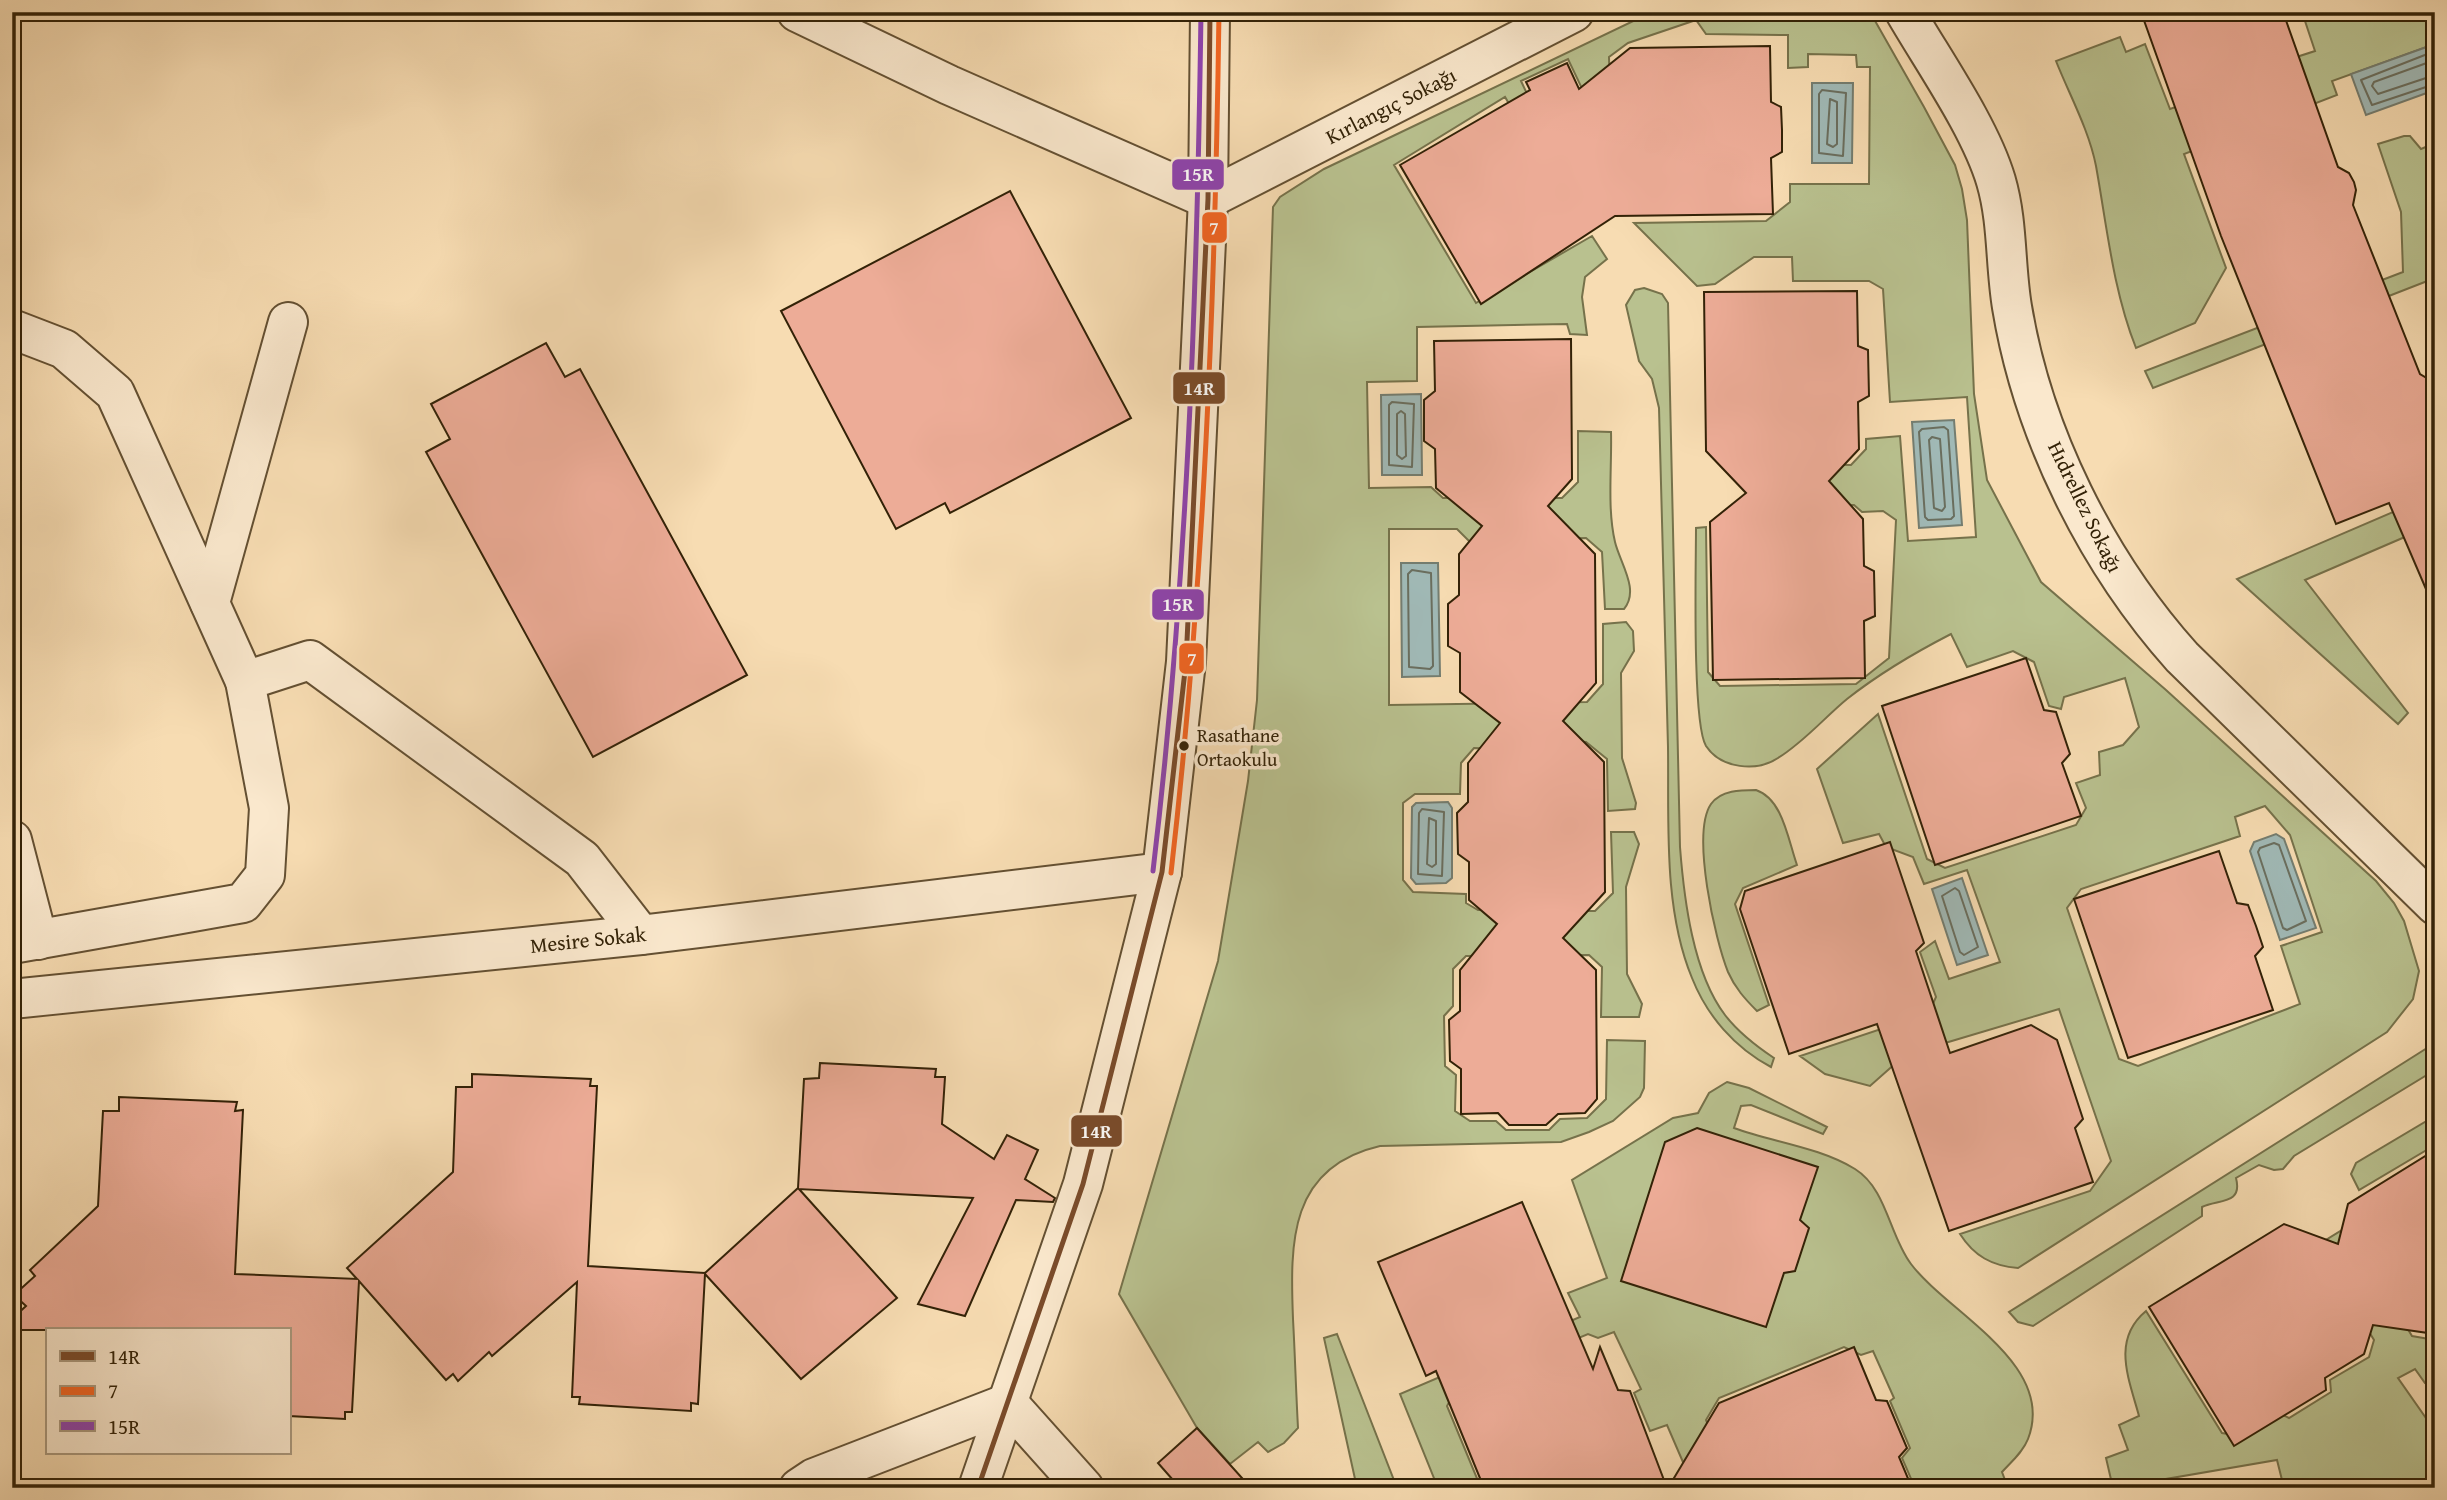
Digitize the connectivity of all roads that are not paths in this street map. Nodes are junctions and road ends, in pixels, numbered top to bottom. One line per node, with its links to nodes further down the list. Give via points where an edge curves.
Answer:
1 (797, 12): 5 (street)
2 (1210, 12): 5 (street)
3 (1574, 12): 5 (street, Kırlangıç Sokağı)
4 (1905, 12): 12 (street, Hıdrellez Sokağı, via 1979,141 1996,180 2012,305 2036,401 2068,481 2121,581 2182,657)
5 (1208, 199): 11 (street, via 1186,662)
6 (288, 322): 8 (street)
7 (12, 329): 8 (street, via 64,349 115,393)
8 (210, 603): 9 (street)
9 (245, 681): 13 (street, via 310,660 582,859); 14 (street, via 269,808 265,874 243,903)
10 (12, 840): 14 (street)
11 (1162, 872): 13 (street, Mesire Sokak); 16 (street, via 1083,1184)
12 (2435, 905)
13 (641, 935): 15 (street, Mesire Sokak)
14 (25, 942)
15 (12, 999)
16 (1008, 1403): 17 (street, via 814,1478); 18 (street); 19 (street)
17 (799, 1488)
18 (978, 1488)
19 (1084, 1488)

